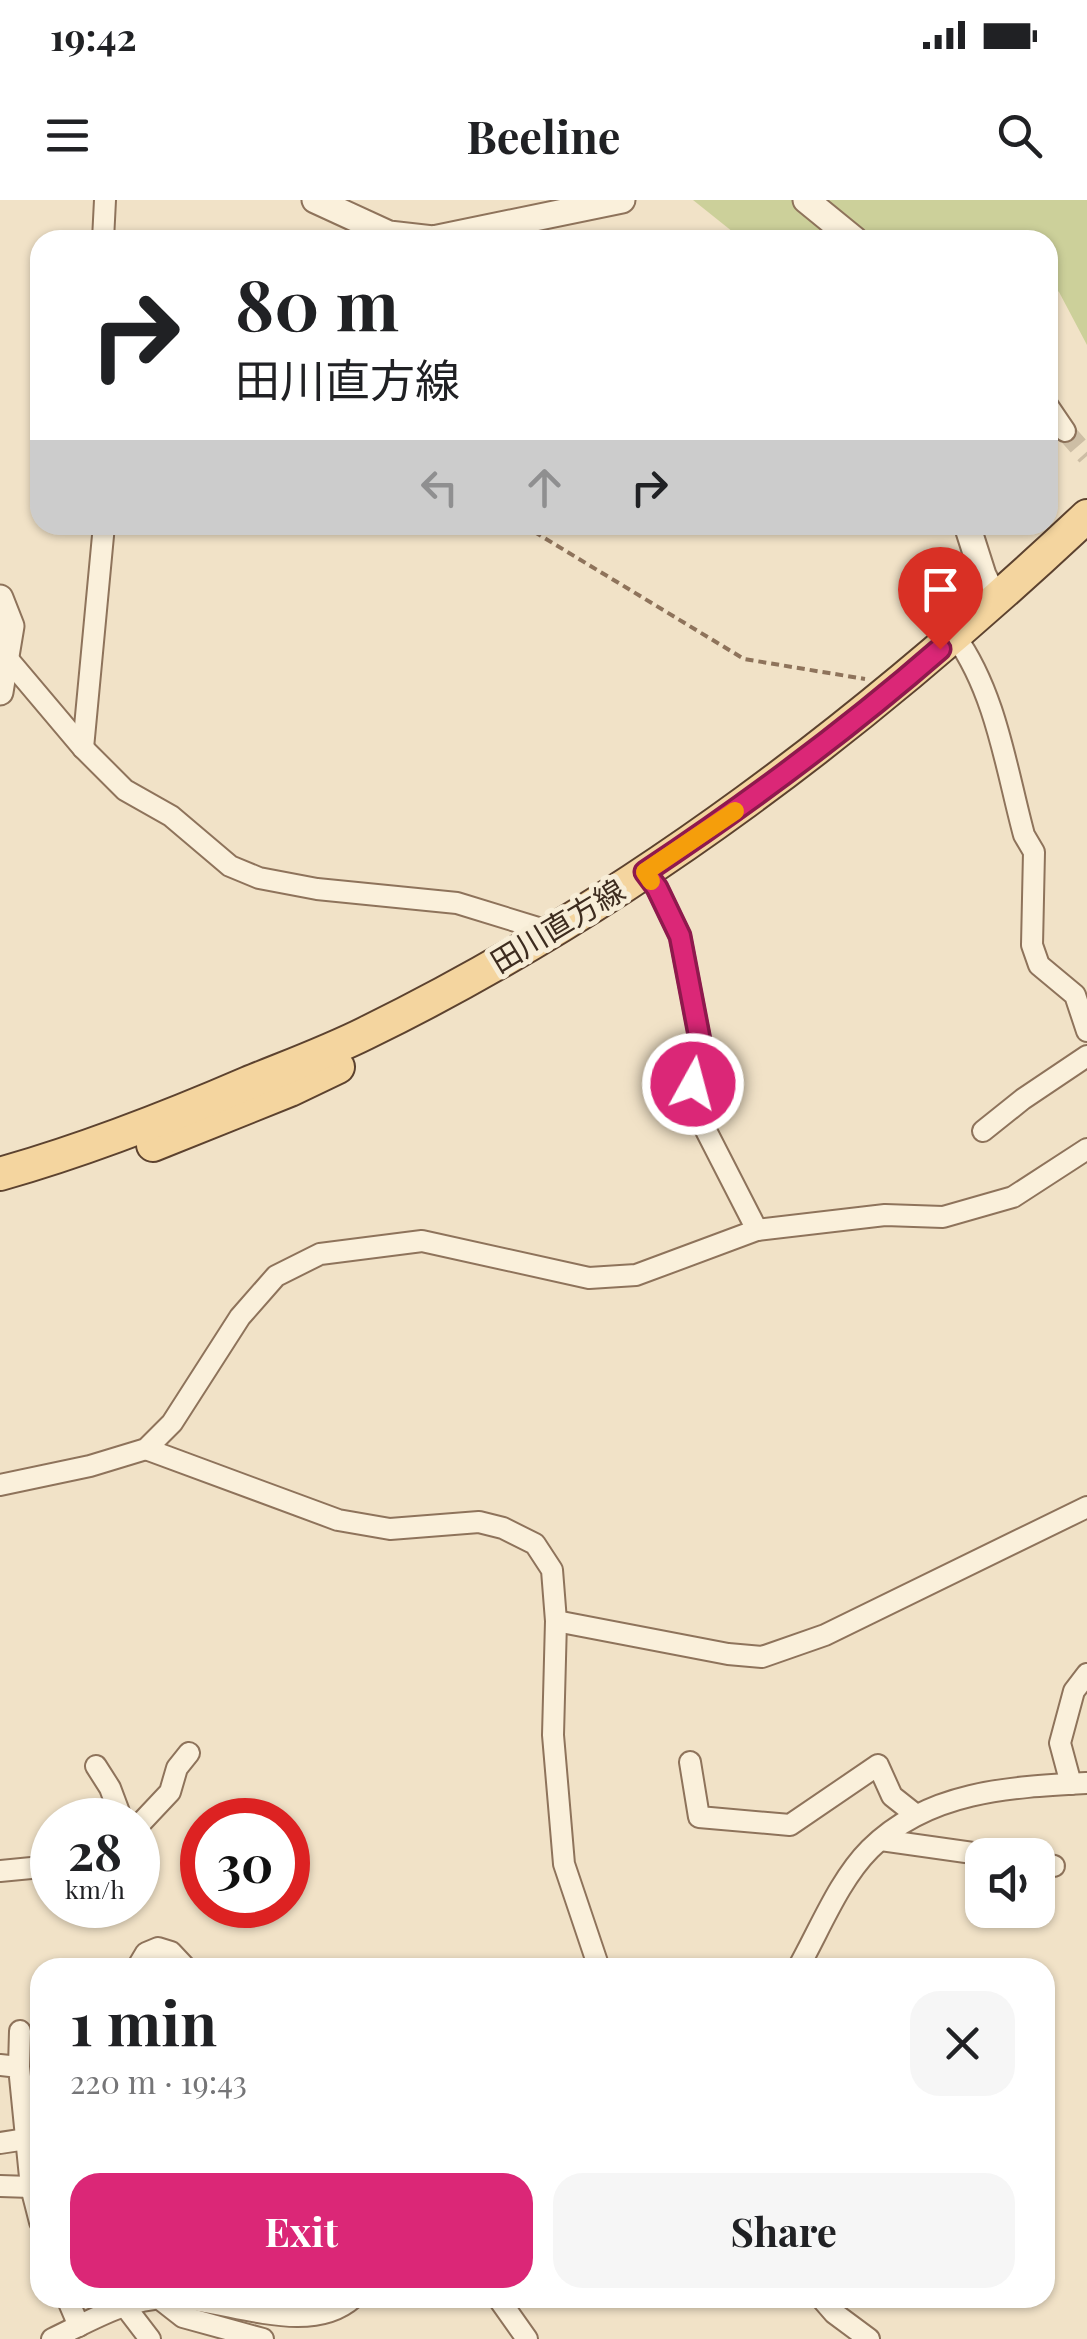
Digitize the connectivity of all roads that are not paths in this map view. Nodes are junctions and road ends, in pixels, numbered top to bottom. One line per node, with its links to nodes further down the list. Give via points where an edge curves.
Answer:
1 (105, 200): 5 (street)
2 (315, 200): 6 (street)
3 (622, 200): 7 (street)
4 (806, 200): 8 (street)
5 (104, 230)
6 (380, 230)
7 (472, 230)
8 (843, 230)
9 (1058, 421): 10 (street)
10 (1065, 431)
11 (1087, 516): 16 (main road, 田川直方線)
12 (103, 535): 20 (street)
13 (970, 535): 16 (street)
14 (1087, 541): 17 (main road, 田川直方線)
15 (0, 598): 18 (street, via 11,626)
16 (996, 601): 17 (main road, 田川直方線)
17 (961, 644): 21 (main road, 田川直方線); 21 (main road, 田川直方線, via 731,838); 23 (street, via 988,697 1034,852 1032,945 1039,965 1075,995)
18 (7, 658): 19 (street); 20 (street)
19 (0, 692)
20 (83, 748): 22 (street, via 125,790 172,816 230,866 259,878 457,903)
21 (651, 880): 22 (main road, 田川直方線); 28 (main road, 田川直方線, via 562,948 290,1090 194,1131); 29 (street, via 680,936 702,1051 695,1109)
22 (548, 931): 27 (main road, 田川直方線, via 365,1034 193,1107)
23 (1087, 1031)
24 (1087, 1056): 25 (street)
25 (983, 1131)
26 (1086, 1157): 29 (street, via 1013,1197 943,1217 885,1216)
27 (0, 1174)
28 (0, 1197)
29 (757, 1230): 30 (street, via 636,1276 589,1278 422,1241 320,1254 276,1276 240,1318 172,1423)
30 (146, 1449): 31 (street); 33 (street, via 338,1520 390,1529 479,1522 504,1528 535,1544 552,1570)
31 (0, 1484)
32 (1087, 1508): 33 (street, via 825,1636 762,1658)
33 (556, 1621): 48 (street, via 553,1735 564,1864)
34 (1087, 1674): 38 (street, via 1074,1691 1060,1742)
35 (188, 1753): 40 (street)
36 (690, 1762): 41 (street, via 699,1817 790,1825 878,1765 892,1796)
37 (96, 1766): 39 (street)
38 (1079, 1784): 41 (street, via 971,1793)
39 (114, 1798)
40 (160, 1803)
41 (916, 1815): 42 (street)
42 (881, 1840): 43 (street); 49 (street, via 845,1882)
43 (965, 1852)
44 (30, 1868): 45 (street)
45 (0, 1871)
46 (143, 1958): 47 (street, via 158,1948)
47 (177, 1958)
48 (595, 1958)
49 (803, 1958)
50 (20, 2031): 51 (street)
51 (9, 2066): 52 (street)
52 (30, 2140)
53 (0, 2143): 54 (street)
54 (30, 2143)
55 (0, 2186): 56 (street)
56 (30, 2187)
57 (71, 2308): 65 (street)
58 (118, 2308): 65 (street)
59 (126, 2308): 67 (street)
60 (171, 2308): 68 (street, via 182,2317)
61 (234, 2308): 62 (street, via 316,2318)
62 (342, 2308)
63 (505, 2308): 69 (street)
64 (830, 2308): 70 (street)
65 (79, 2326): 66 (street)
66 (52, 2339)
67 (150, 2339)
68 (264, 2339)
69 (528, 2339)
70 (868, 2339)

